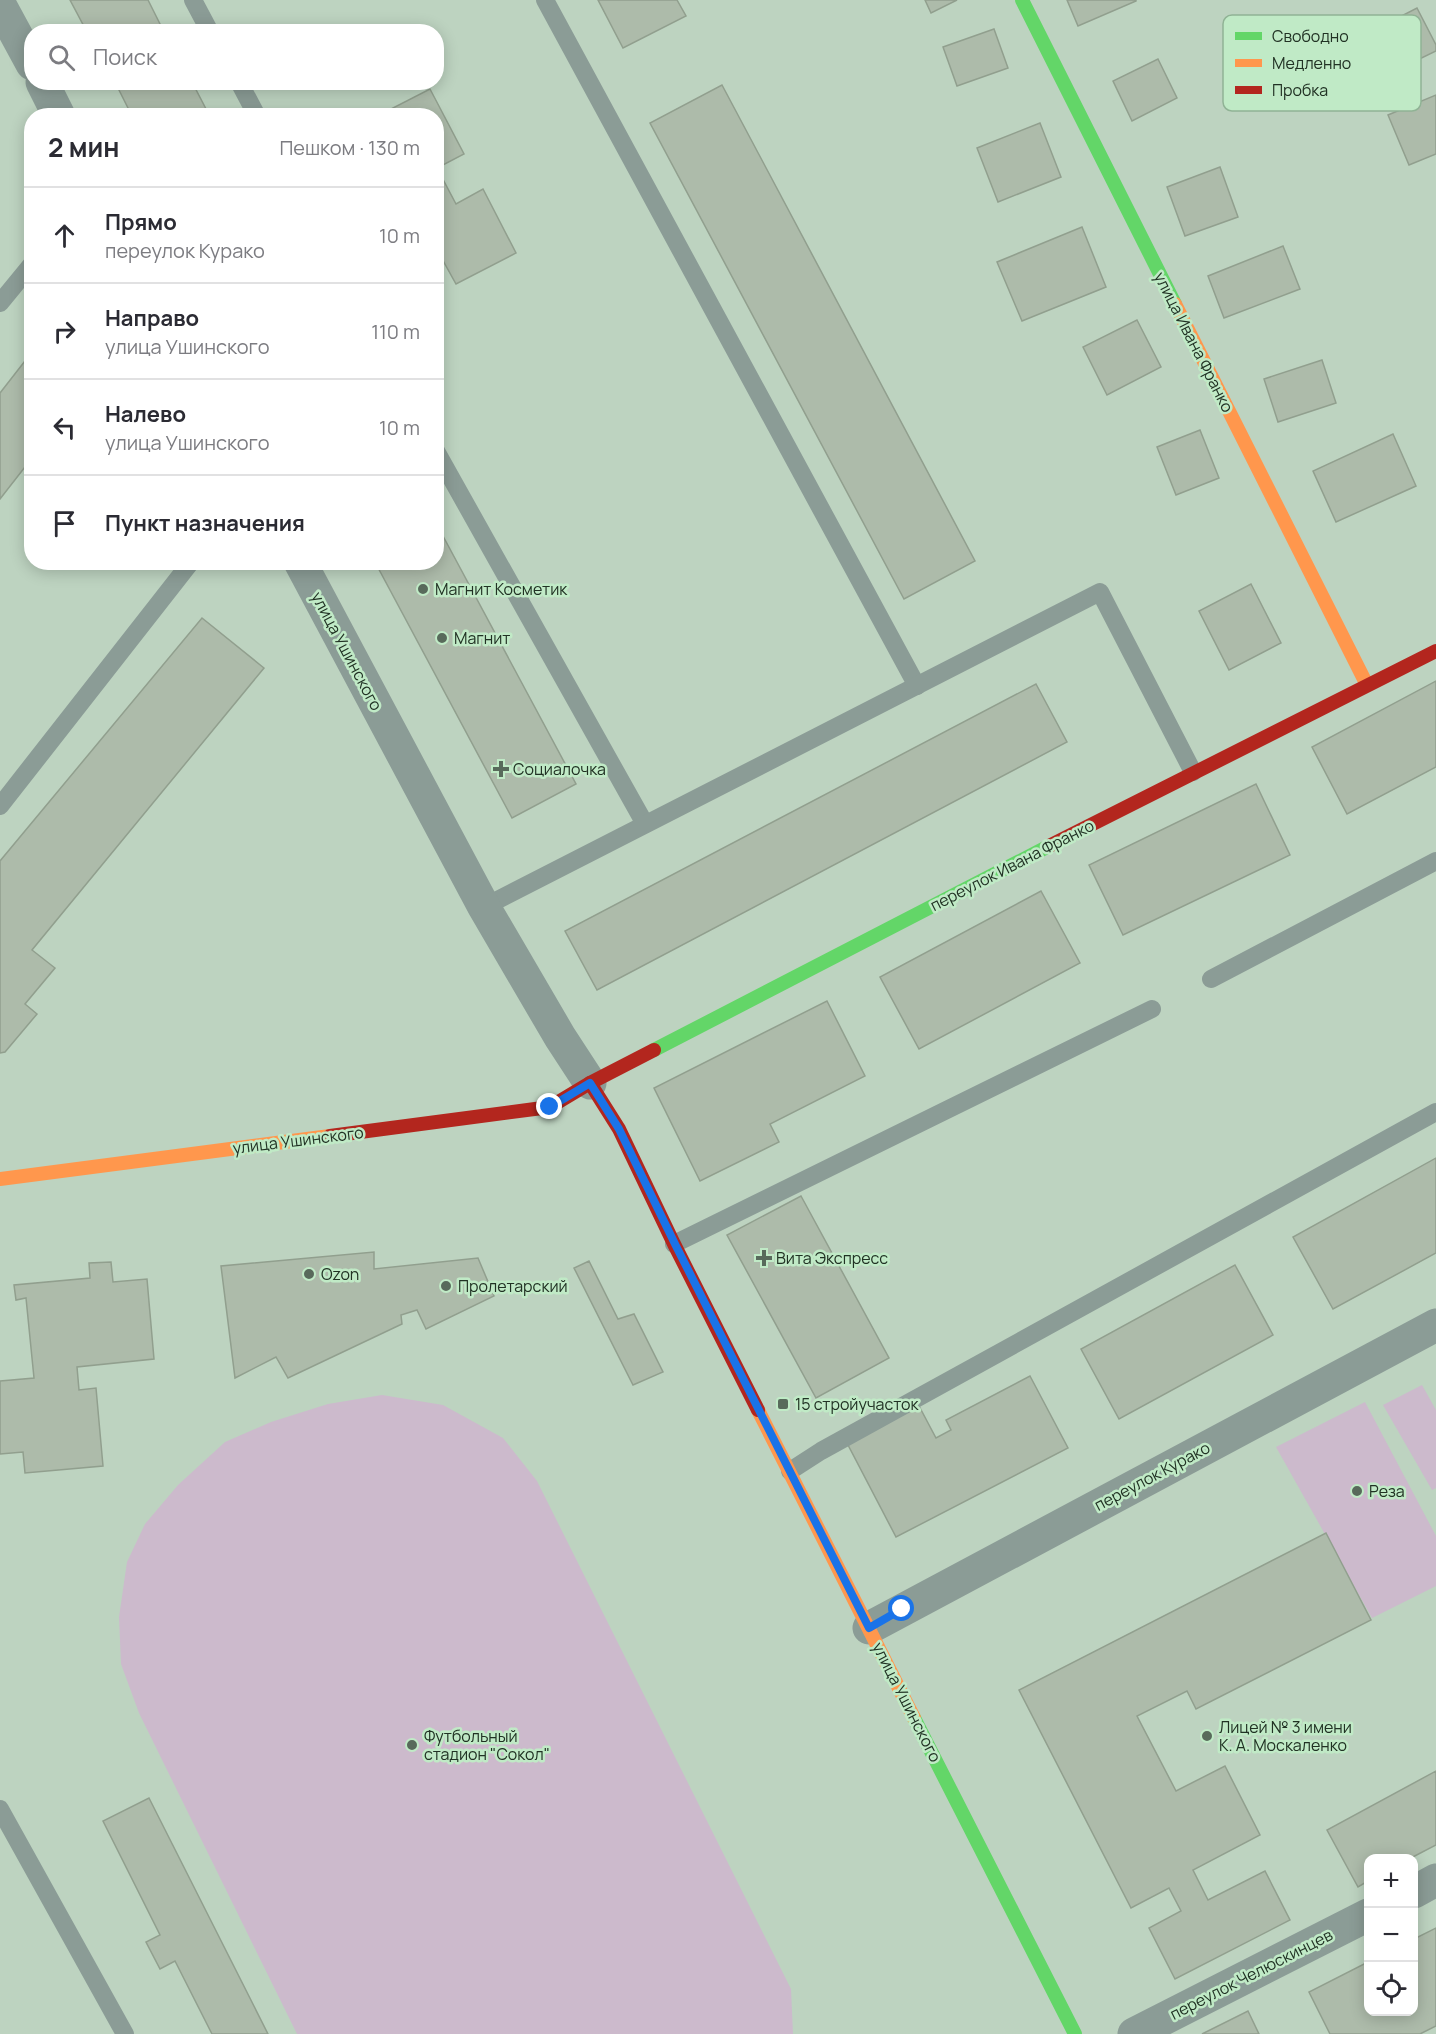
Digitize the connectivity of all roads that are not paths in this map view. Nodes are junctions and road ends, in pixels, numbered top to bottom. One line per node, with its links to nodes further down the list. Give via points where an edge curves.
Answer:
1 (193, 0): 5 (lane)
2 (545, 0): 18 (lane)
3 (1022, 0): 17 (street, улица Ивана Франко)
4 (0, 5): 6 (street)
5 (206, 24)
6 (24, 49)
7 (46, 90): 9 (street)
8 (243, 90): 10 (lane)
9 (55, 108)
10 (253, 108)
11 (24, 274): 12 (lane)
12 (0, 303)
13 (444, 465): 21 (lane)
14 (185, 570): 20 (lane)
15 (304, 570): 23 (street, улица Ушинского)
16 (1436, 651): 17 (street, переулок Ивана Франко)
17 (1366, 685): 19 (street, переулок Ивана Франко)
18 (917, 686): 19 (lane, via 1100,592); 21 (lane)
19 (1193, 772): 26 (street, переулок Ивана Франко)
20 (0, 806)
21 (645, 824): 23 (lane)
22 (1436, 861): 24 (lane)
23 (484, 907): 26 (street, улица Ушинского)
24 (1211, 979)
25 (1152, 1009): 29 (lane)
26 (590, 1083): 28 (street, улица Ушинского, via 550,1107); 29 (street, улица Ушинского, via 619,1129)
27 (1436, 1112): 31 (lane)
28 (0, 1179)
29 (675, 1244): 31 (street, улица Ушинского)
30 (1436, 1325): 32 (street, переулок Курако)
31 (790, 1471): 32 (street, улица Ушинского)
32 (869, 1628): 38 (street, улица Ушинского)
33 (0, 1809): 37 (lane)
34 (1436, 1880): 35 (street)
35 (1418, 1889)
36 (1364, 1917): 39 (street, переулок Челюскинцев)
37 (125, 2034)
38 (1075, 2034)
39 (1134, 2034)

